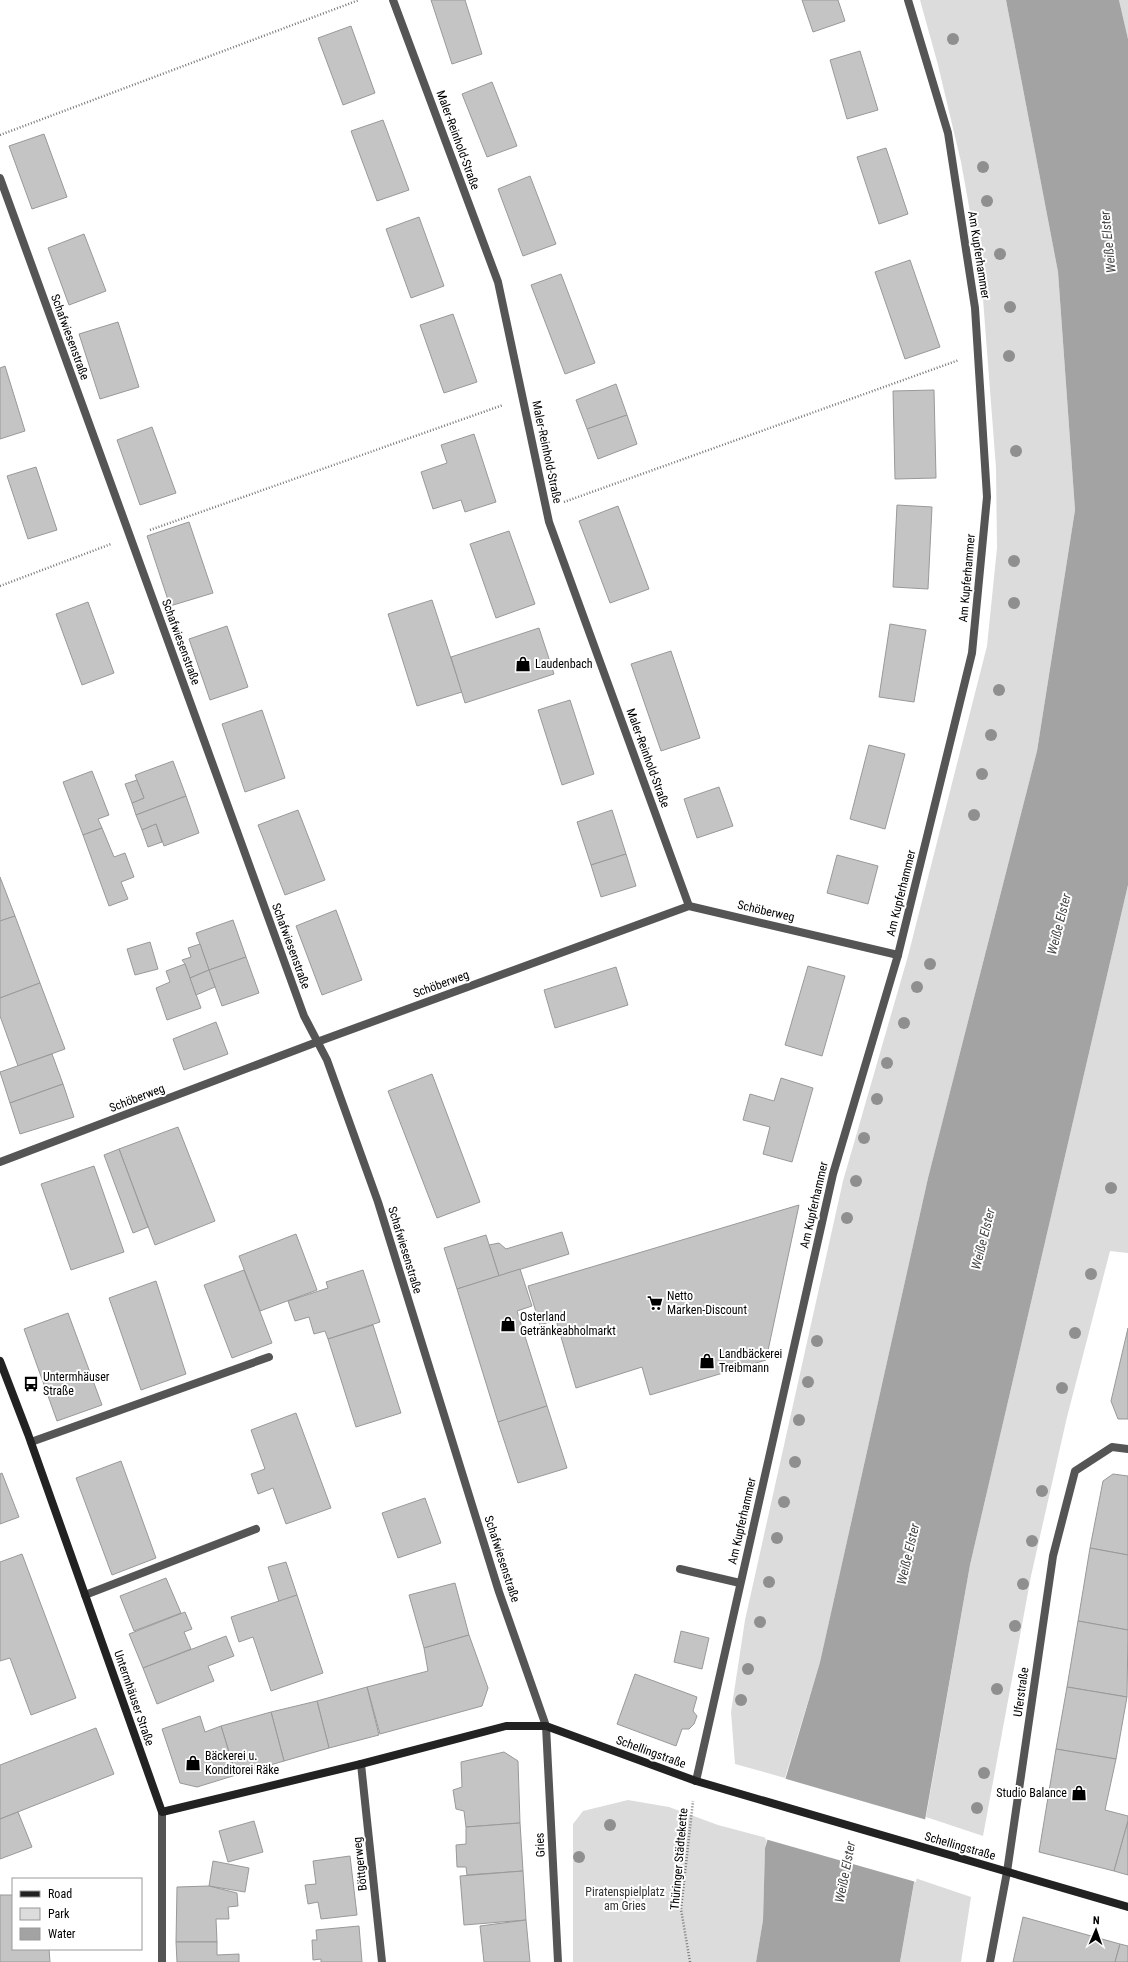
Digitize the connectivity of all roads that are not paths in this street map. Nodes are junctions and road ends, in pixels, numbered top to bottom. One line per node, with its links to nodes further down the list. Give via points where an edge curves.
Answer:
1 (393, 0): 4 (street, Maler-Reinhold-Straße, via 498,282 552,529)
2 (908, 0): 5 (street, Am Kupferhammer, via 948,133 975,308 987,497 972,653)
3 (0, 178): 6 (street, Schafwiesenstraße, via 304,1016)
4 (689, 906): 5 (street, Schöberweg); 6 (street, Schöberweg)
5 (898, 955): 14 (street, Am Kupferhammer, via 833,1174)
6 (316, 1042): 7 (street, Schöberweg); 16 (street, Schafwiesenstraße, via 327,1060 378,1202 499,1592)
7 (0, 1162)
8 (269, 1357): 10 (street)
9 (0, 1360): 10 (main road, Untermhäuser Straße)
10 (31, 1442): 15 (main road, Untermhäuser Straße)
11 (1128, 1449): 20 (street, Uferstraße, via 1112,1447 1075,1472 1053,1556)
12 (256, 1529): 15 (street)
13 (680, 1569): 14 (street)
14 (740, 1583): 18 (street, Am Kupferhammer)
15 (85, 1595): 19 (main road, Untermhäuser Straße)
16 (546, 1726): 17 (main road, Schellingstraße, via 506,1726); 18 (main road, Schellingstraße); 24 (street, Gries)
17 (361, 1764): 19 (main road, Schellingstraße); 23 (street, Böttgerweg)
18 (696, 1781): 20 (main road, Schellingstraße)
19 (162, 1812): 22 (street, Untermhäuser Straße)
20 (1007, 1872): 21 (main road, Schellingstraße); 25 (street, Uferstraße)
21 (1128, 1907)
22 (162, 1962)
23 (382, 1962)
24 (558, 1962)
25 (990, 1962)

